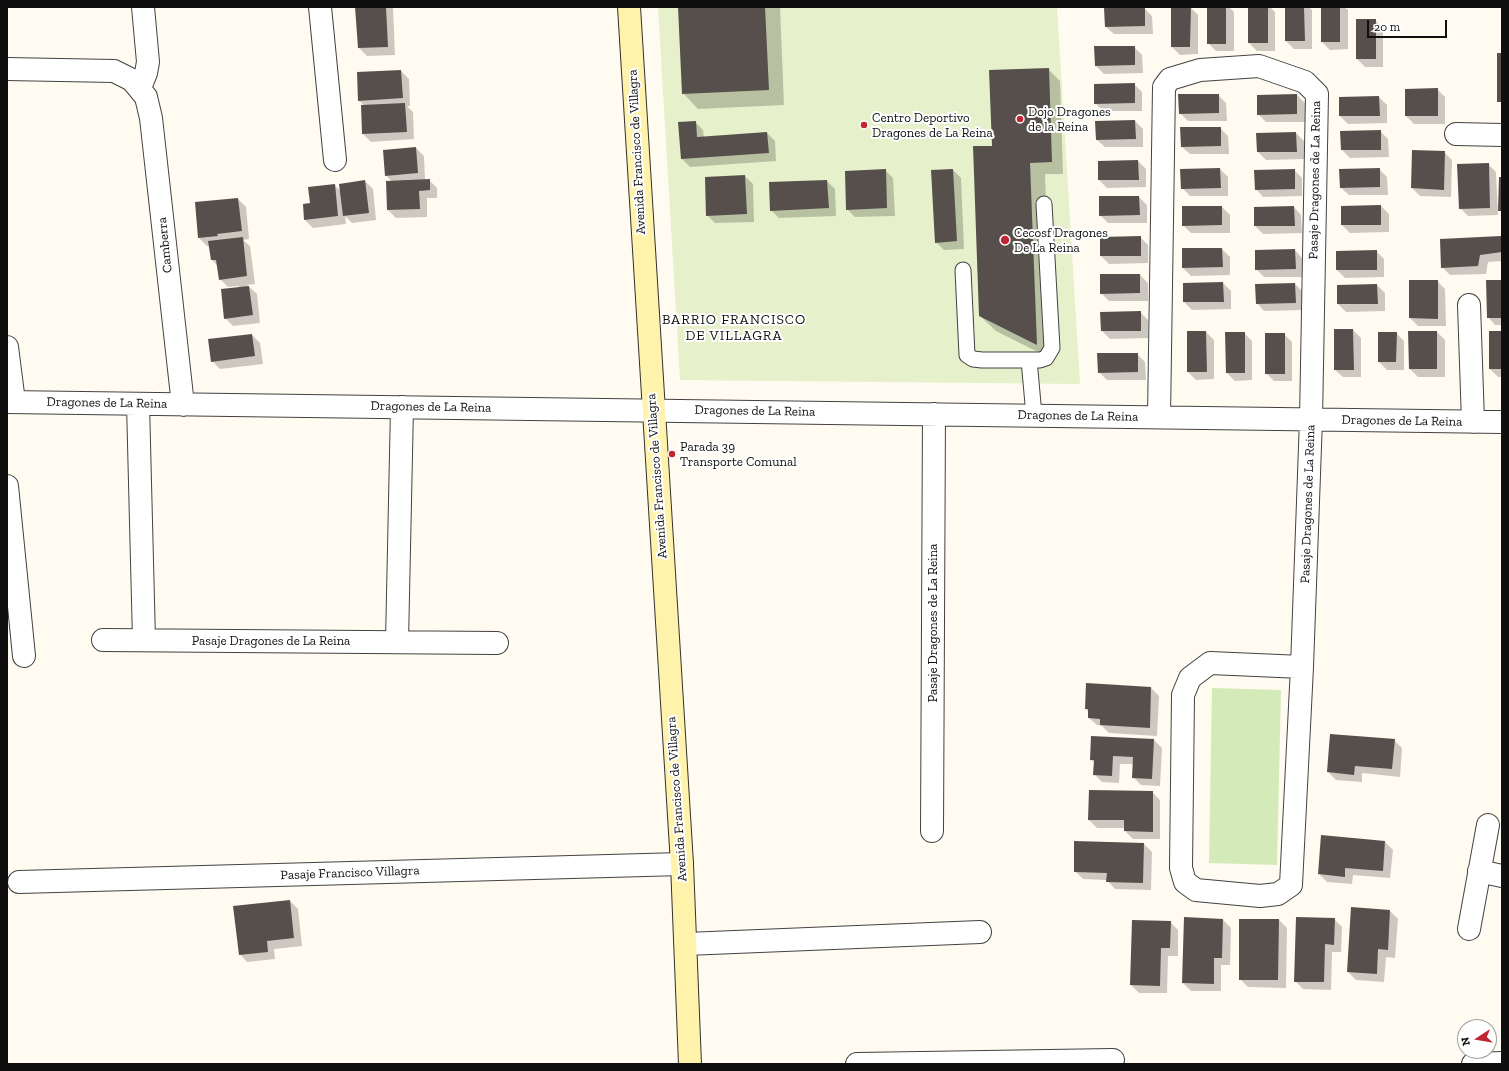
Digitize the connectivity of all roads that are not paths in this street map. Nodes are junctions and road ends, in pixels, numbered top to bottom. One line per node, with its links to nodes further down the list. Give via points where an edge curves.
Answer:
1 (143, 7): 5 (street, via 148,62)
2 (320, 7): 8 (street)
3 (629, 7): 18 (street, Avenida Francisco de Villagra)
4 (7, 69): 5 (street, Camberra, via 114,71)
5 (140, 88): 16 (street, Camberra, via 149,107)
6 (1456, 134): 7 (street)
7 (1502, 135)
8 (335, 160)
9 (1044, 204): 13 (lane, via 1052,348 1046,358)
10 (963, 270): 13 (lane, via 967,355 982,360)
11 (1469, 306): 23 (street)
12 (7, 347): 14 (street)
13 (1029, 360): 20 (lane)
14 (11, 402): 15 (street, Dragones de La Reina)
15 (138, 404): 16 (street, Dragones de La Reina); 27 (street)
16 (183, 405): 17 (street, Dragones de La Reina)
17 (402, 407): 18 (street, Dragones de La Reina); 28 (street)
18 (653, 410): 19 (street, Dragones de La Reina); 34 (street, Avenida Francisco de Villagra)
19 (934, 414): 20 (street, Dragones de La Reina); 33 (street, Pasaje Dragones de La Reina)
20 (1034, 415): 21 (street, Dragones de La Reina)
21 (1159, 417): 22 (street, Dragones de La Reina); 22 (street, Pasaje Dragones de La Reina, via 1164,87 1170,79 1200,70 1259,66 1305,82 1317,94)
22 (1311, 420): 23 (street, Dragones de La Reina); 31 (street, Pasaje Dragones de La Reina)
23 (1473, 422): 24 (street, Dragones de La Reina)
24 (1502, 422)
25 (7, 486): 30 (street)
26 (103, 640): 27 (street, Pasaje Dragones de La Reina)
27 (144, 640): 28 (street, Pasaje Dragones de La Reina)
28 (397, 642): 29 (street, Pasaje Dragones de La Reina)
29 (497, 643)
30 (24, 656)
31 (1302, 667): 31 (street, Pasaje Dragones de La Reina, via 1291,885 1278,894 1260,896 1196,890 1186,882 1181,868 1183,695 1190,678 1210,663)
32 (1488, 825): 35 (street)
33 (932, 831)
34 (682, 864): 37 (street, Pasaje Francisco Villagra); 40 (street, Avenida Francisco de Villagra)
35 (1480, 871): 36 (street); 38 (street)
36 (1502, 876)
37 (19, 882)
38 (1469, 929)
39 (980, 932): 40 (street)
40 (686, 944): 43 (street, Avenida Francisco de Villagra)
41 (1113, 1060): 44 (street)
42 (1502, 1063): 45 (street)
43 (690, 1064)
44 (857, 1064)
45 (1473, 1064)

